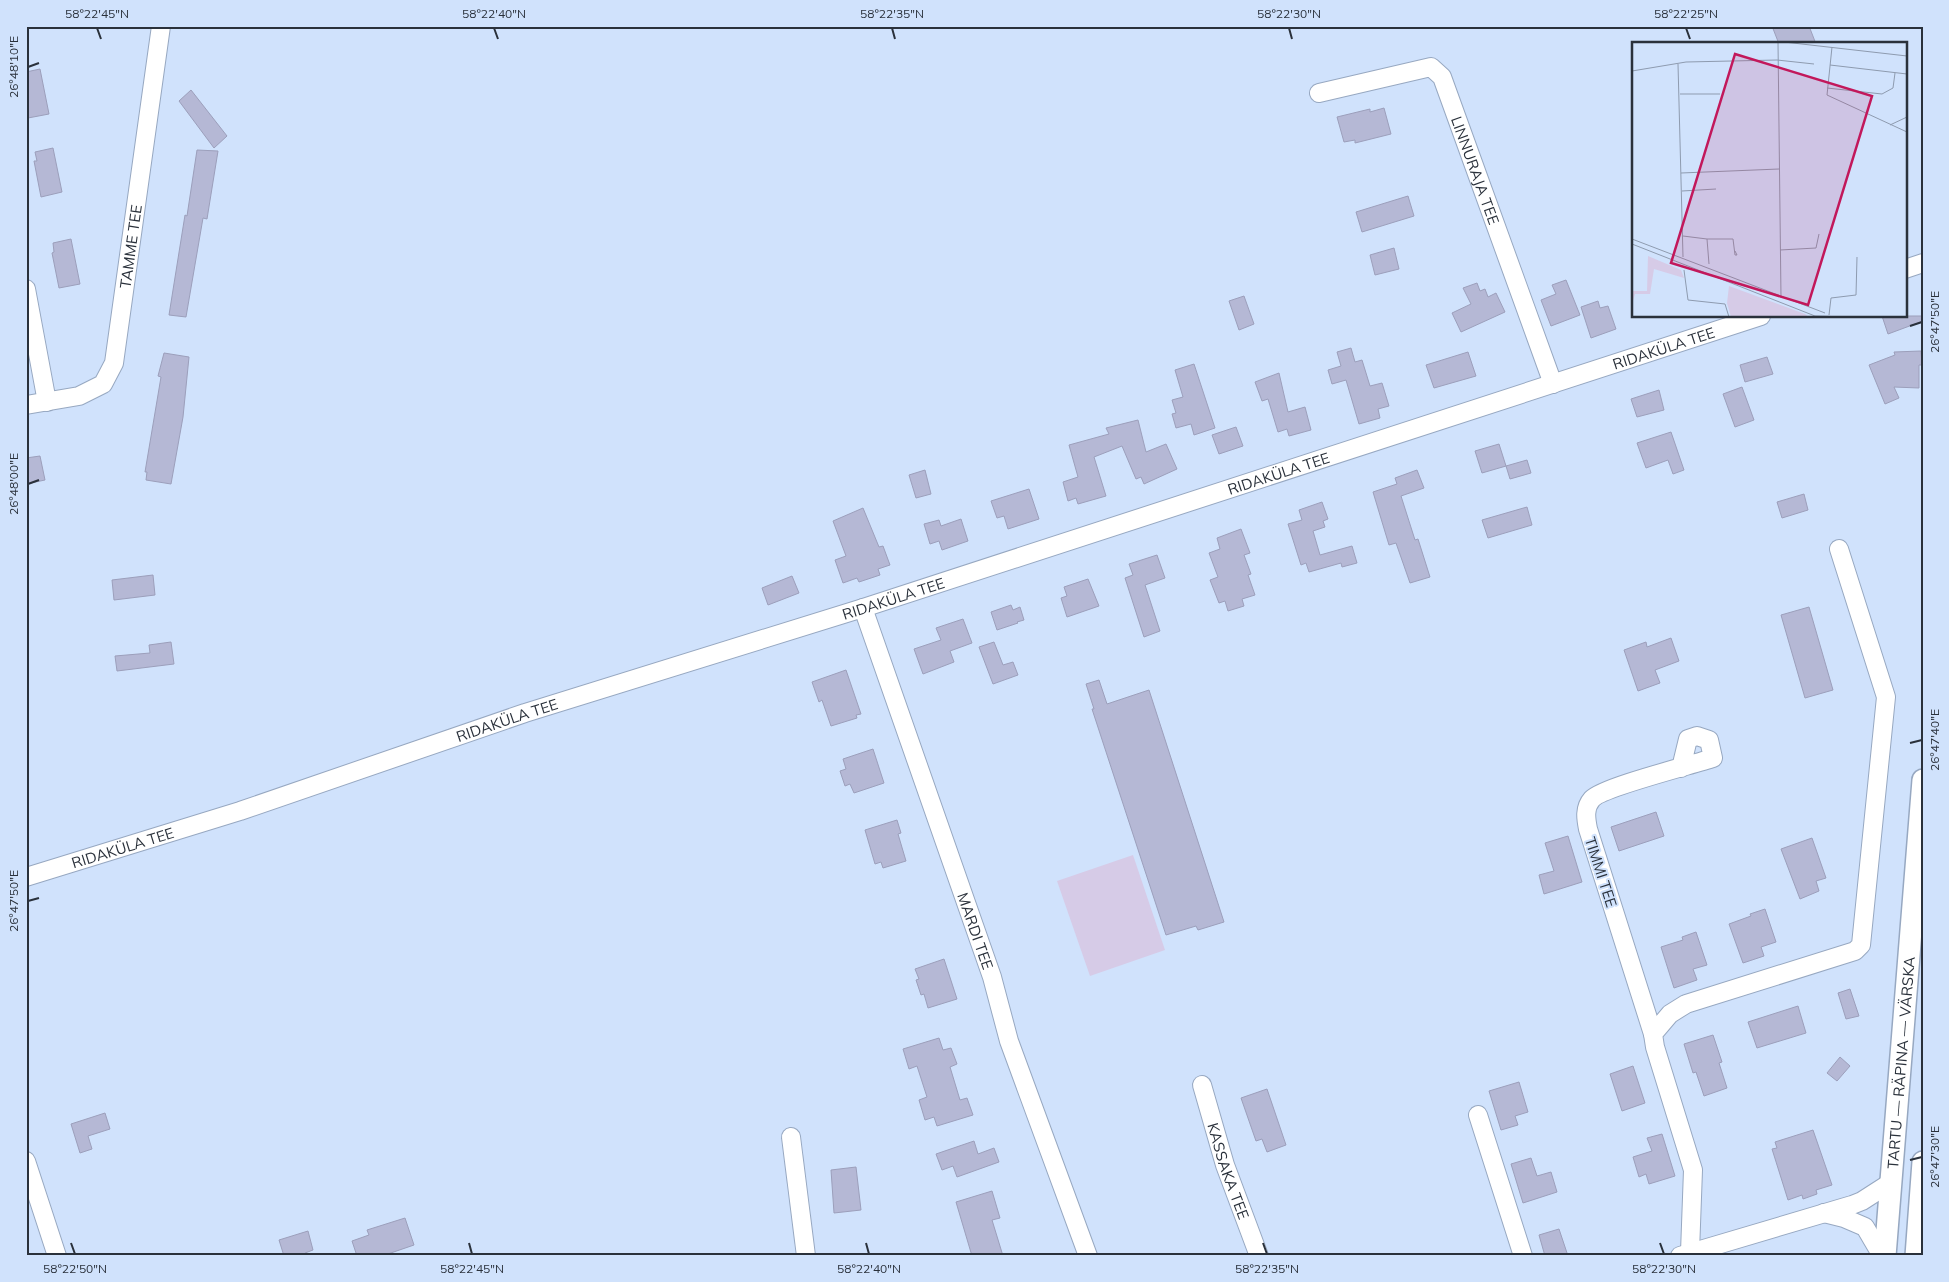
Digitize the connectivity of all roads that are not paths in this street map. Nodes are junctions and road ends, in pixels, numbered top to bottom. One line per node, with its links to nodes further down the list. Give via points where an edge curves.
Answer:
1 (161, 26): 8 (street, TAMME TEE, via 114,363 104,384 78,396)
2 (1319, 93): 7 (street, LINNURAJA TEE, via 1431,67 1442,77)
3 (1923, 263): 4 (street)
4 (1906, 269)
5 (26, 289): 8 (street)
6 (1755, 318): 7 (street, RIDAKÜLA TEE)
7 (1554, 384): 11 (street, RIDAKÜLA TEE)
8 (47, 402): 9 (street, TAMME TEE)
9 (26, 406)
10 (1839, 550): 15 (street, via 1886,696 1861,945 1855,951 1686,1004 1670,1014)
11 (863, 608): 14 (street, RIDAKÜLA TEE, via 525,713 240,811); 26 (street, MARDI TEE, via 992,977 1009,1041)
12 (1680, 768): 15 (street, TIMMI TEE, via 1602,792 1591,800 1585,813)
13 (1923, 780): 21 (main road, TARTU — RÄPINA — VÄRSKA)
14 (26, 877)
15 (1653, 1034): 23 (street, TIMMI TEE, via 1693,1170)
16 (1202, 1085): 27 (street, KASSAKA TEE, via 1226,1165)
17 (1478, 1115): 28 (street)
18 (791, 1137): 25 (street)
19 (26, 1162): 24 (street)
20 (1923, 1162): 30 (main road, TARTU — RÄPINA — VÄRSKA)
21 (1890, 1182): 22 (street, via 1862,1201); 29 (main road, TARTU — RÄPINA — VÄRSKA)
22 (1824, 1213): 23 (street); 29 (street, via 1865,1227)
23 (1685, 1254)
24 (57, 1256)
25 (806, 1256)
26 (1088, 1256)
27 (1259, 1256)
28 (1523, 1256)
29 (1883, 1256)
30 (1916, 1256)

